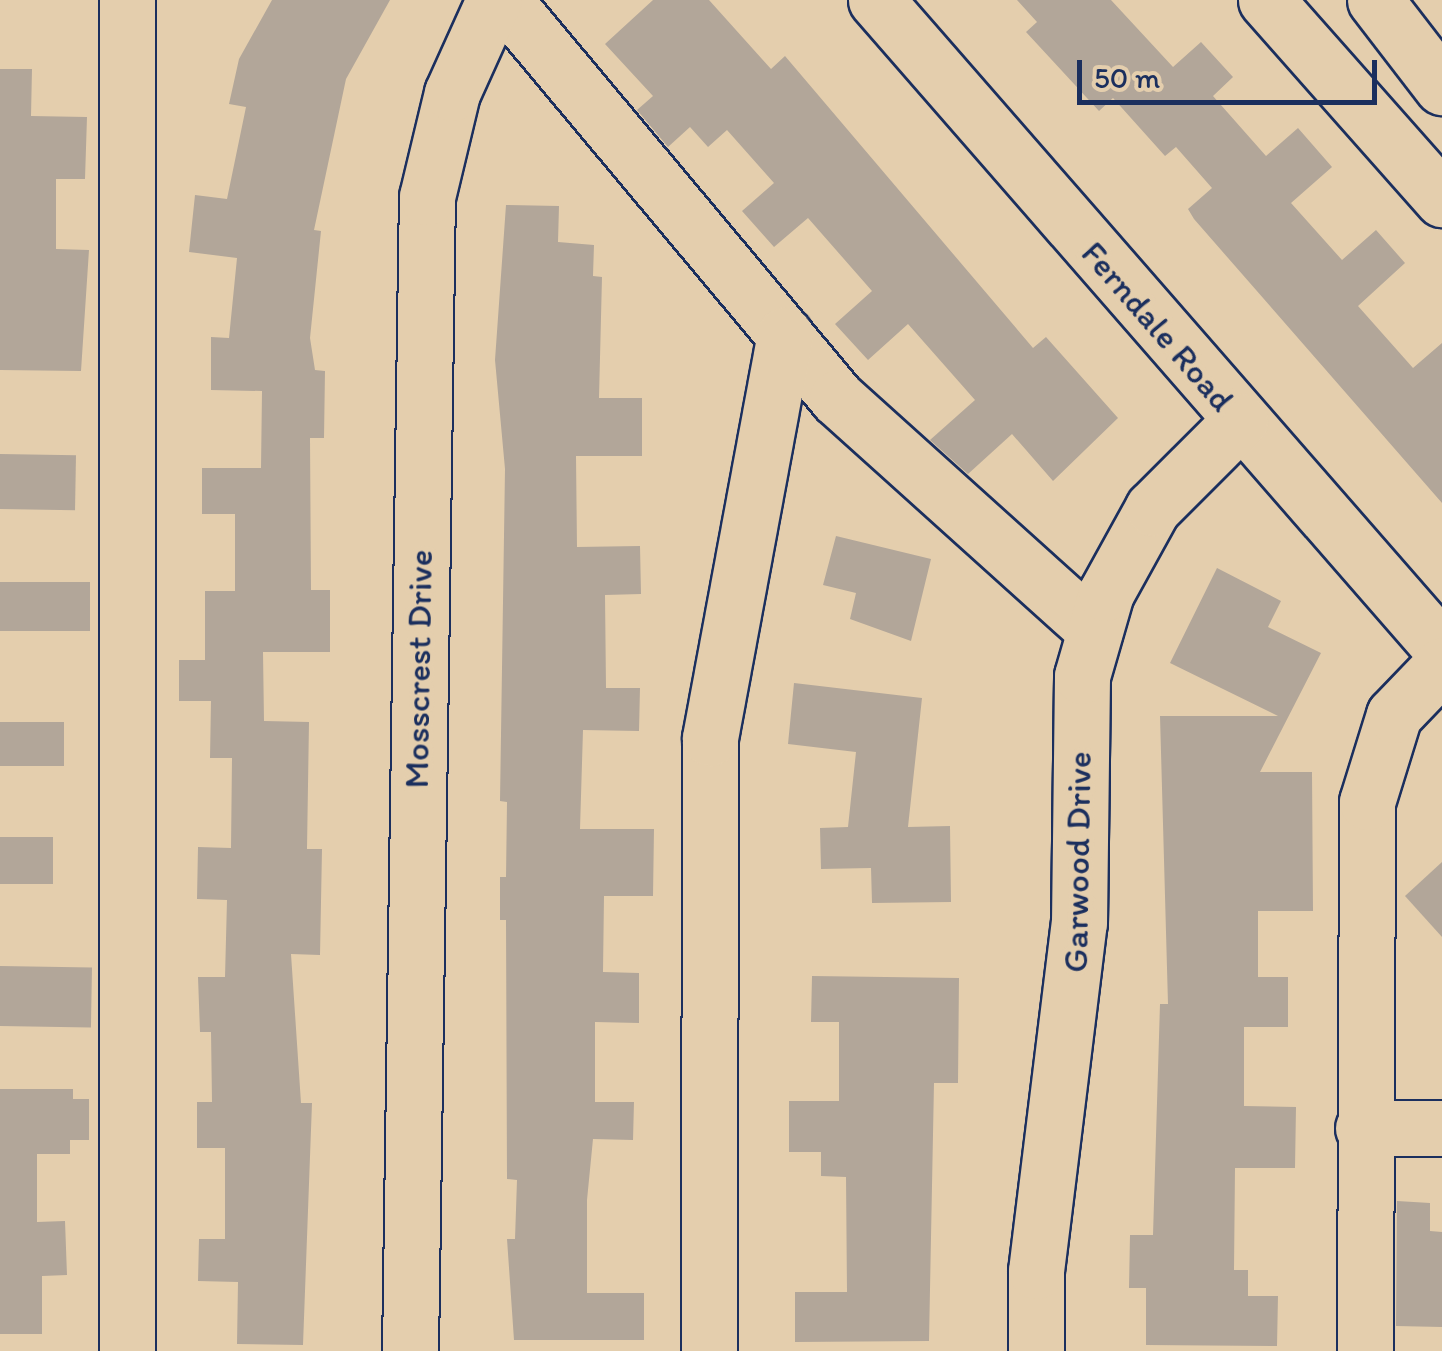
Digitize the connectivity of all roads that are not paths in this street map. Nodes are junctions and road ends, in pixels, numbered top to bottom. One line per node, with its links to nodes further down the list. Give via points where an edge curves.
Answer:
1 (127, 0): 16 (street)
2 (494, 0): 17 (street, Mosscrest Drive, via 452,93 427,198)
3 (504, 0): 9 (street)
4 (876, 0): 10 (street, Ferndale Road)
5 (1266, 0): 8 (street)
6 (1374, 0): 7 (street)
7 (1442, 86)
8 (1442, 199)
9 (785, 335): 11 (street, via 837,398); 18 (street, via 710,738)
10 (1240, 421): 11 (street, Garwood Drive, via 1153,508 1106,593); 12 (street, Ferndale Road)
11 (1095, 630): 19 (street, Garwood Drive, via 1082,676 1071,1036 1036,1270)
12 (1442, 649)
13 (1442, 665): 14 (street, via 1394,715 1367,802)
14 (1363, 1128): 15 (street); 20 (street)
15 (1442, 1128)
16 (127, 1351)
17 (410, 1351)
18 (709, 1351)
19 (1036, 1351)
20 (1365, 1351)

